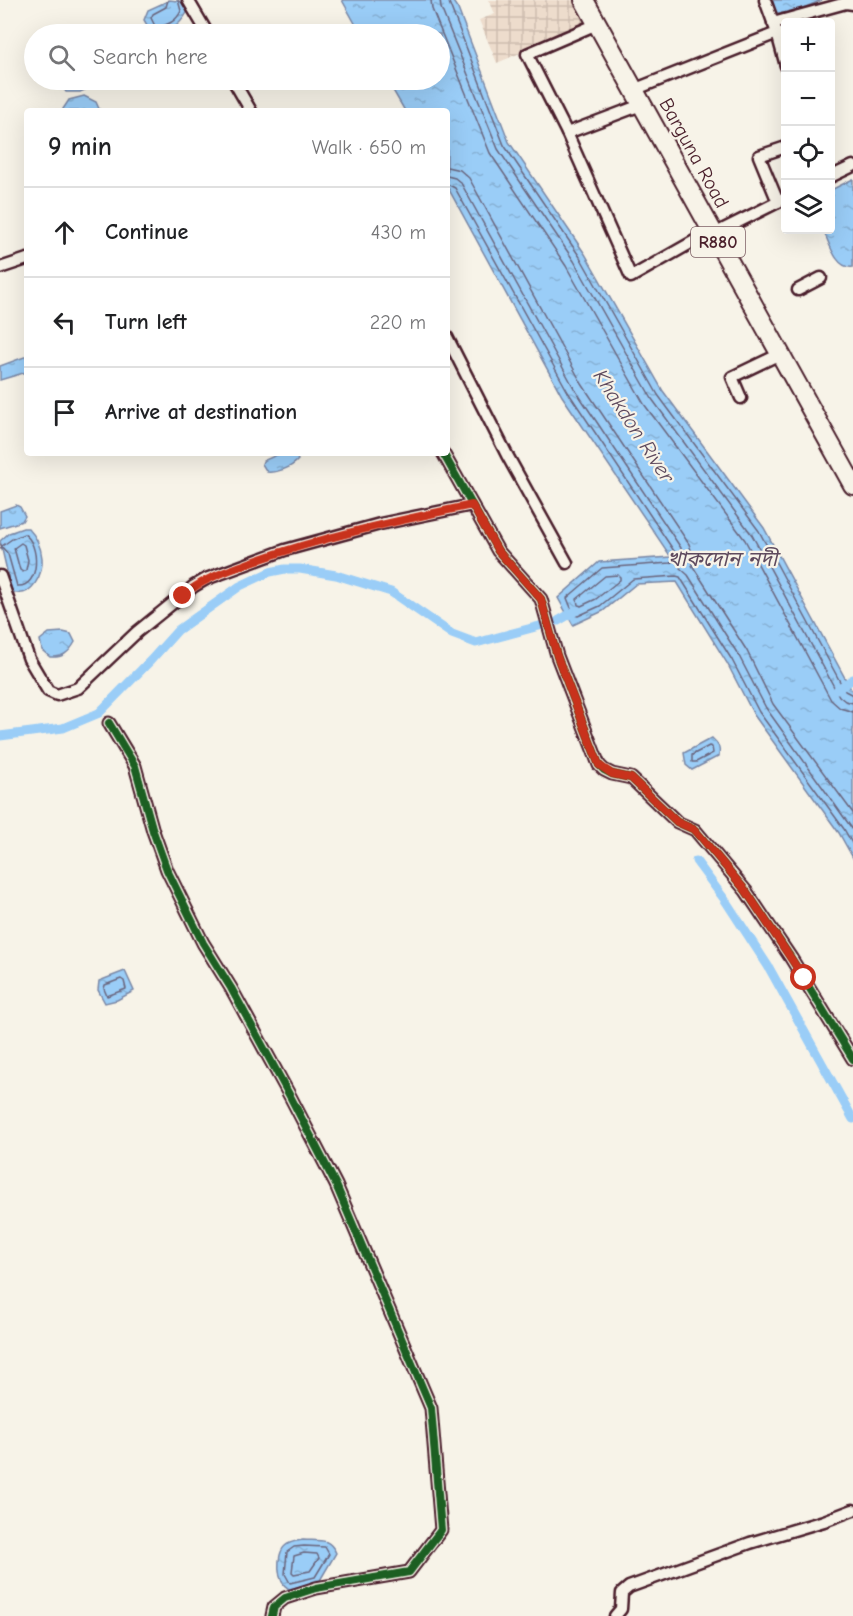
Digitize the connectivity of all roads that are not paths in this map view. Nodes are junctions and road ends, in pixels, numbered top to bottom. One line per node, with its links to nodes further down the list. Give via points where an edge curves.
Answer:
1 (188, 0): 6 (street)
2 (584, 0): 7 (main road, Barguna Road / R880)
3 (593, 0): 11 (main road, Barguna Road / R880)
4 (765, 0): 8 (street)
5 (853, 4): 8 (street, via 846,3)
6 (202, 24)
7 (597, 24): 11 (main road, Barguna Road / R880); 13 (street, via 527,54)
8 (775, 28): 9 (street); 11 (street)
9 (781, 49)
10 (239, 90): 12 (street)
11 (641, 96): 13 (street); 19 (main road, Barguna Road / R880)
12 (249, 108)
13 (567, 134): 19 (street, via 631,278)
14 (781, 149): 17 (street, via 759,156)
15 (853, 166): 16 (street)
16 (835, 175)
17 (781, 198)
18 (781, 200): 19 (street)
19 (717, 231): 25 (main road, Barguna Road / R880); 28 (main road, Barguna Road / R880)
20 (24, 260): 21 (street)
21 (0, 268)
22 (821, 278): 23 (street)
23 (798, 290)
24 (450, 343): 31 (street)
25 (780, 354): 26 (street, via 732,377); 29 (main road, Barguna Road / R880)
26 (741, 398)
27 (445, 456): 30 (street)
28 (853, 463)
29 (853, 485)
30 (472, 505): 32 (street, via 380,524 285,550 206,579 137,632 78,688 57,695 48,691 29,659); 34 (street, via 498,551 541,599 557,656 599,765 612,774 631,778 677,822 695,830 746,891)
31 (567, 563)
32 (0, 576)
33 (109, 723): 36 (street, via 135,766 167,870 202,943 231,988 336,1185 431,1408 441,1530 408,1572 316,1588 285,1598 274,1607)
34 (853, 1059)
35 (853, 1510): 37 (street, via 629,1587 622,1593 621,1609)
36 (272, 1616)
37 (615, 1616)

